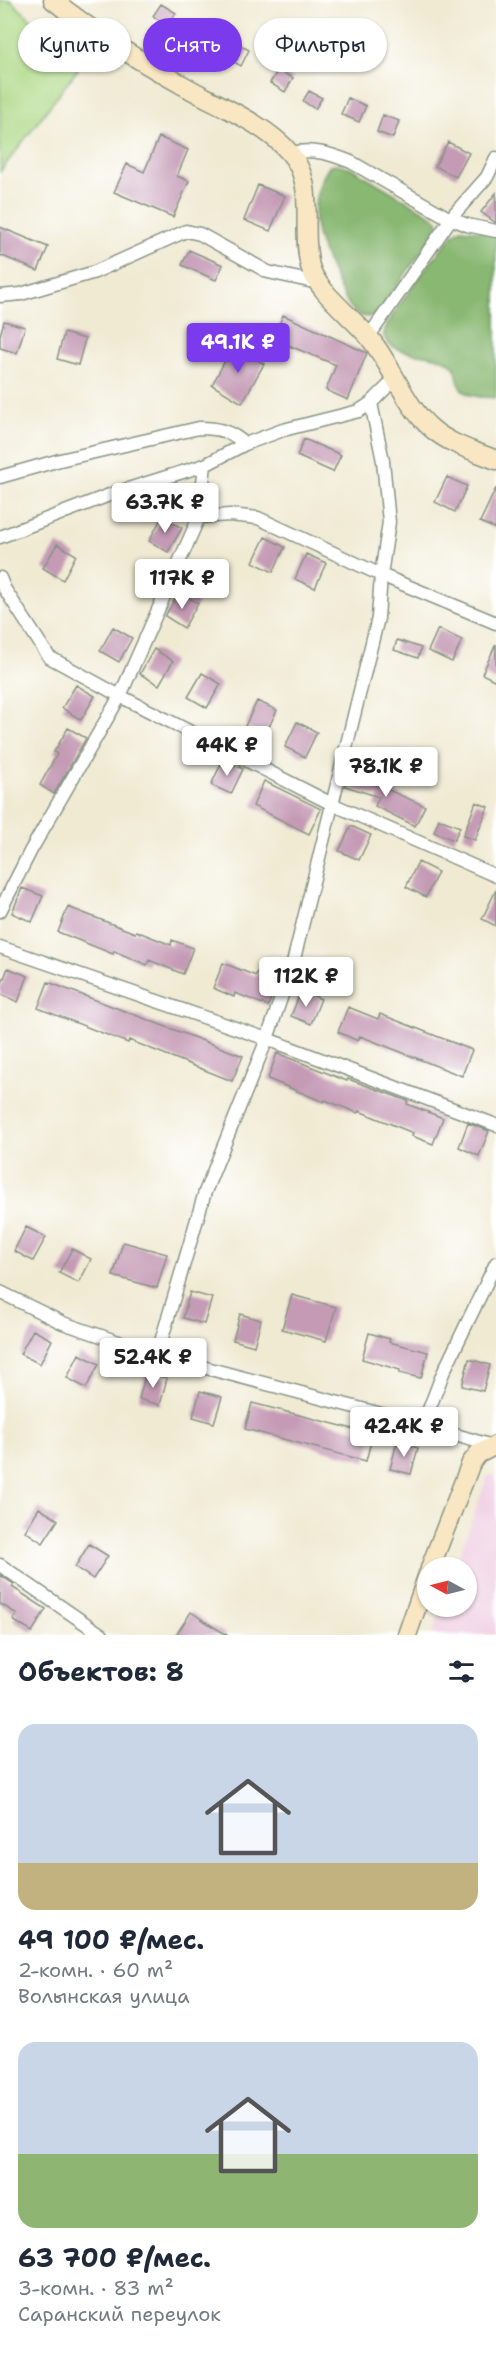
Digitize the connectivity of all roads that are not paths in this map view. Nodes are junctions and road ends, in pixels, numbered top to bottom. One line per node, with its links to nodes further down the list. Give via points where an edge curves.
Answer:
1 (53, 0): 2 (street, via 138,60 253,124)
2 (291, 153): 4 (street, via 311,151 351,162); 6 (street, via 306,189 307,254)
3 (496, 158): 4 (street, via 488,177)
4 (451, 219): 5 (street); 8 (street)
5 (496, 231)
6 (318, 283): 7 (street, via 268,272 200,234 186,231 75,278); 8 (street)
7 (0, 296)
8 (369, 336): 9 (street)
9 (396, 378): 10 (street); 12 (street, via 417,413 434,431)
10 (371, 404): 11 (street); 17 (street, via 388,498 387,543)
11 (245, 444): 13 (street); 14 (street, via 235,434 199,428)
12 (496, 460)
13 (205, 465): 15 (street); 16 (street, via 112,494)
14 (0, 477)
15 (199, 517): 17 (street, via 258,518); 20 (street)
16 (0, 537)
17 (381, 575): 19 (street); 21 (street, via 378,618)
18 (0, 578): 20 (street, via 49,657)
19 (496, 623)
20 (120, 696): 21 (street); 23 (street)
21 (333, 804): 22 (street); 25 (street, via 293,963)
22 (496, 876)
23 (0, 911)
24 (0, 947): 25 (street)
25 (267, 1039): 26 (street); 29 (street, via 205,1192)
26 (496, 1125)
27 (496, 1263): 30 (street, via 443,1373)
28 (0, 1292): 29 (street, via 63,1323)
29 (157, 1355): 30 (street)
30 (423, 1425): 31 (street)
31 (494, 1445): 32 (street, via 471,1463)
32 (434, 1557)
33 (0, 1565): 35 (street)
34 (417, 1606): 36 (street)
35 (102, 1635)
36 (407, 1635)

